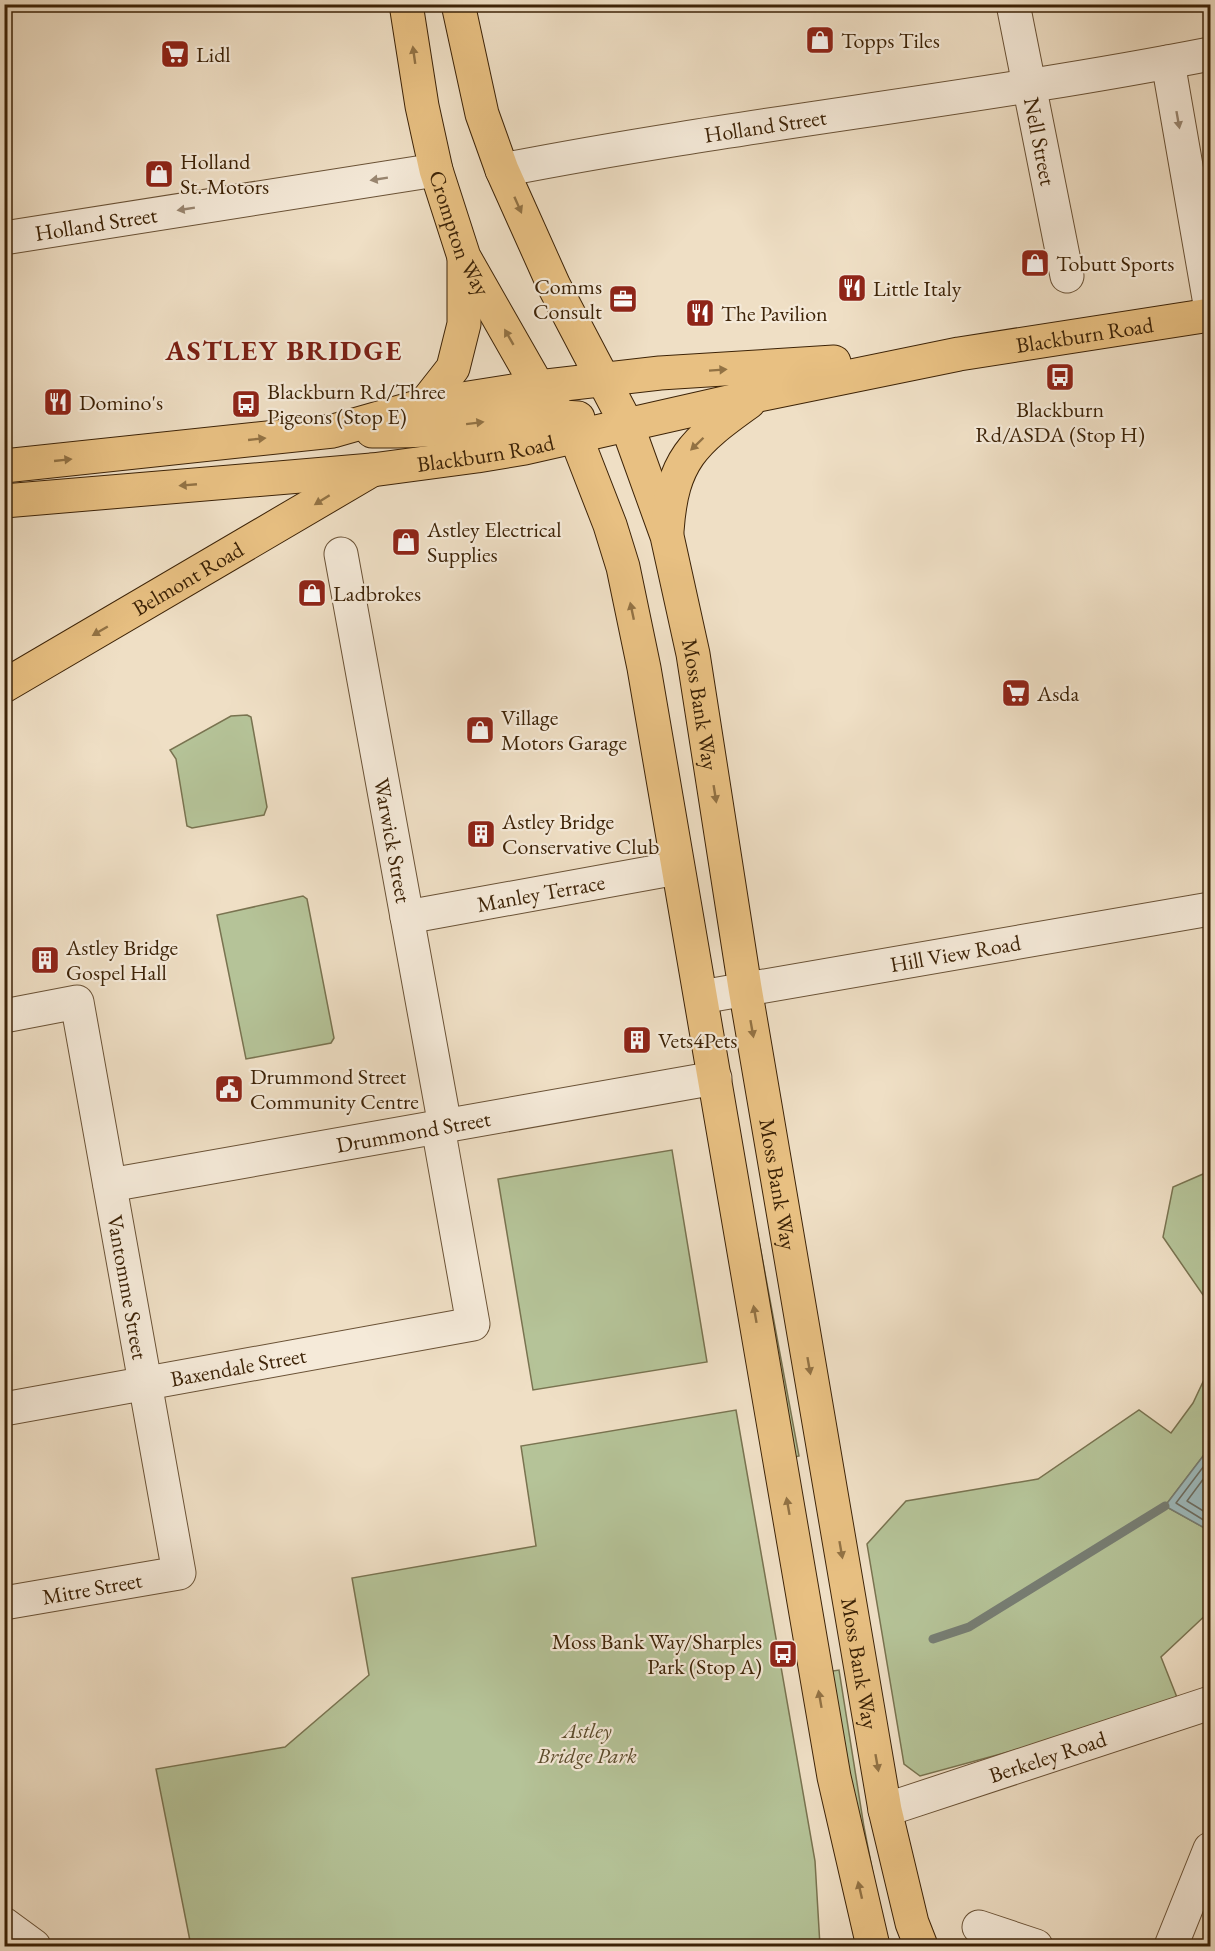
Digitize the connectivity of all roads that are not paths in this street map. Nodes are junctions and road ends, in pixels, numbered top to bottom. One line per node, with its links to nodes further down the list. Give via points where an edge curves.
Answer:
1 (406, 4): 7 (main road, Crompton Way, one-way to 1)
2 (458, 4): 8 (main road, via 482,114)
3 (1013, 4): 6 (street, Nell Street)
4 (1210, 54): 5 (street, Holland Street)
5 (1168, 62): 6 (street, Holland Street); 12 (street, one-way to 12)
6 (1029, 87): 8 (street, Holland Street, via 620,147); 11 (street, Nell Street)
7 (436, 170): 9 (street, Holland Street, one-way to 9); 10 (main road, Crompton Way)
8 (502, 170): 15 (main road, one-way to 15, via 554,286)
9 (4, 238)
10 (464, 257): 16 (main road, Crompton Way, one-way to 10); 18 (main road, via 464,324 453,368)
11 (1067, 276)
12 (1210, 303)
13 (1210, 315): 14 (main road, Blackburn Road)
14 (959, 354): 15 (main road, Blackburn Road, one-way to 14, via 660,373); 17 (main road, Blackburn Road)
15 (606, 380): 16 (main road, Blackburn Road); 19 (main road)
16 (538, 387): 18 (main road, Blackburn Road); 20 (main road, Crompton Way)
17 (759, 395): 19 (main road, Blackburn Road); 25 (main road, one-way to 25, via 716,426 688,453 674,479)
18 (424, 405): 21 (main road, Blackburn Road)
19 (627, 425): 20 (main road, Blackburn Road); 25 (main road, Moss Bank Way)
20 (568, 426): 21 (main road, one-way to 20, via 425,430 481,422); 23 (main road, Blackburn Road, via 525,448); 28 (main road, Moss Bank Way, one-way to 20, via 623,567 606,511)
21 (333, 431): 22 (main road, Blackburn Road, one-way to 21)
22 (4, 466)
23 (372, 470): 24 (main road, Blackburn Road, one-way to 24); 27 (main road, Belmont Road, one-way to 27)
24 (4, 501)
25 (667, 536): 31 (main road, Moss Bank Way, one-way to 31, via 693,654)
26 (341, 554): 30 (street, Warwick Street)
27 (4, 686)
28 (677, 868): 30 (street, Manley Terrace); 32 (main road, Moss Bank Way)
29 (1210, 909): 31 (street, Hill View Road)
30 (407, 917): 35 (street, Warwick Street)
31 (745, 988): 32 (street, Hill View Road); 43 (main road, Moss Bank Way, one-way to 43)
32 (701, 997): 34 (main road, Moss Bank Way)
33 (4, 1016): 36 (street, Vantomme Street, via 78,1002)
34 (715, 1078): 35 (street, Drummond Street); 48 (main road, Moss Bank Way, one-way to 34, via 834,1777)
35 (441, 1126): 36 (street, Drummond Street); 37 (street, Warwick Street)
36 (110, 1185): 38 (street, Vantomme Street)
37 (474, 1324): 38 (street, Baxendale Street)
38 (145, 1383): 39 (street, Baxendale Street); 40 (street, Vantomme Street)
39 (4, 1408)
40 (179, 1573): 41 (street, Mitre Street)
41 (4, 1603)
42 (1210, 1703): 43 (street, Berkeley Road)
43 (885, 1810): 49 (main road, Moss Bank Way)
44 (1210, 1848): 51 (street)
45 (4, 1924): 47 (street)
46 (979, 1927): 50 (street)
47 (34, 1947)
48 (873, 1947)
49 (921, 1947)
50 (1036, 1947)
51 (1171, 1947)

